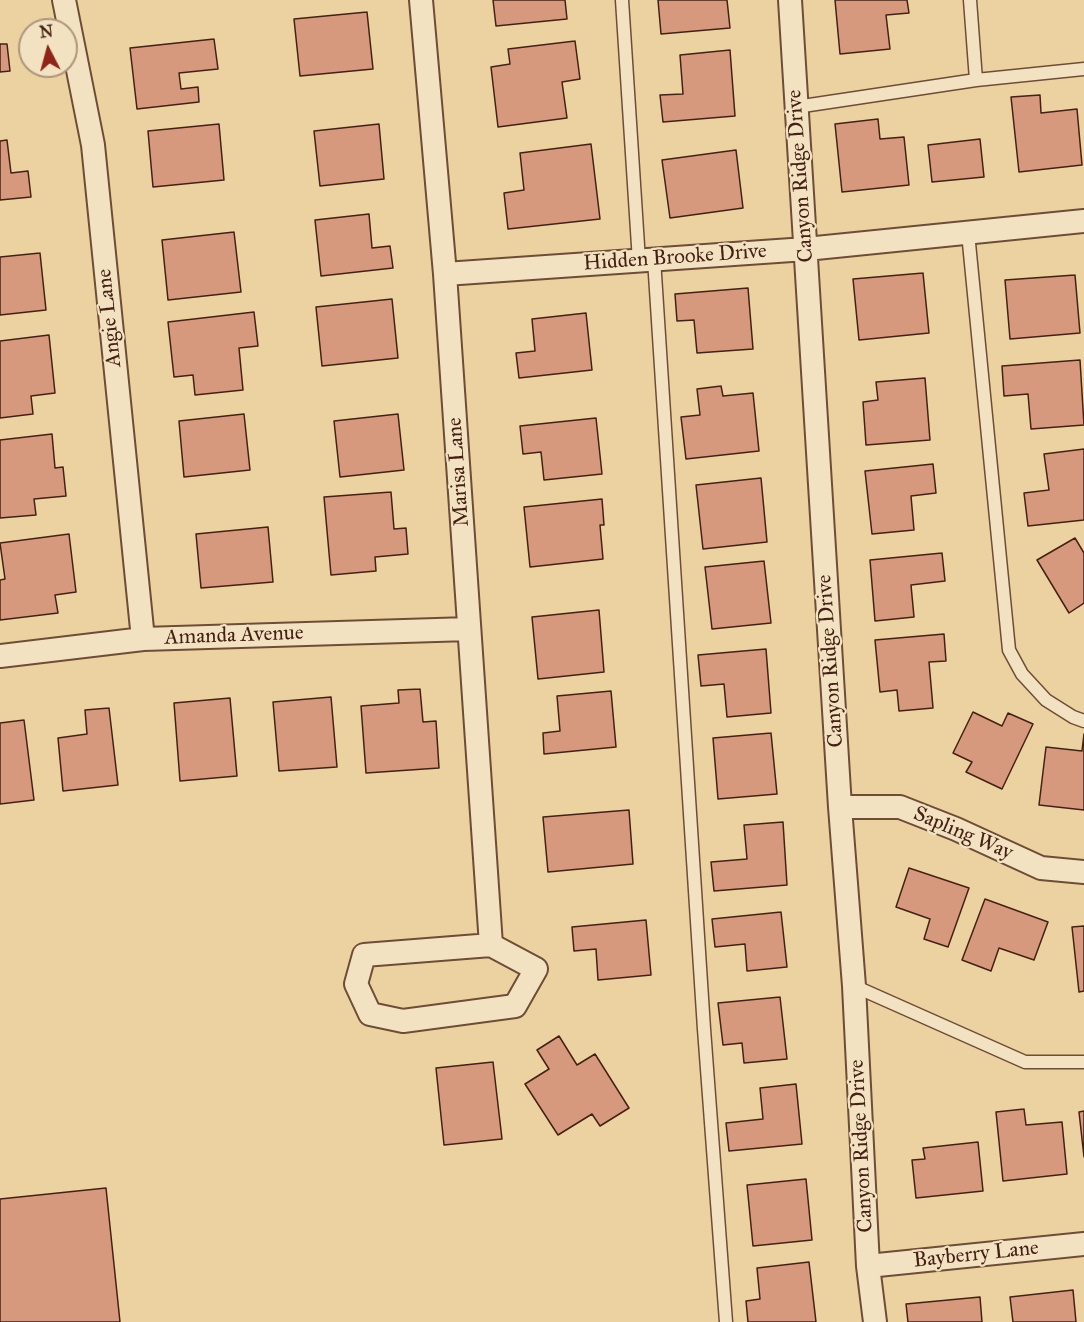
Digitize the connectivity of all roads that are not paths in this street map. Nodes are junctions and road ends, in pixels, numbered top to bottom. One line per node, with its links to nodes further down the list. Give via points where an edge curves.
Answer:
1 (64, 0): 15 (street, Angie Lane, via 93,145)
2 (421, 0): 13 (street, Marisa Lane)
3 (622, 0): 12 (lane)
4 (790, 0): 8 (street, Canyon Ridge Drive)
5 (970, 0): 7 (lane)
6 (1084, 69): 7 (lane)
7 (976, 80): 8 (lane)
8 (796, 107): 11 (street, Canyon Ridge Drive)
9 (1084, 221): 10 (street, Hidden Brooke Drive)
10 (968, 233): 11 (street, Hidden Brooke Drive); 17 (lane, via 1009,650 1022,674 1046,700)
11 (806, 249): 12 (street, Hidden Brooke Drive); 18 (street, Canyon Ridge Drive)
12 (646, 260): 13 (street, Hidden Brooke Drive); 25 (lane)
13 (445, 274): 14 (street, Marisa Lane)
14 (470, 629): 15 (street, Amanda Avenue); 20 (street, Marisa Lane)
15 (142, 639): 16 (street, Amanda Avenue)
16 (0, 656)
17 (1084, 721)
18 (840, 807): 19 (street, Sapling Way, via 900,807 1041,868); 21 (street, Canyon Ridge Drive)
19 (1084, 872)
20 (491, 945): 20 (street, via 364,955 356,984 370,1014 403,1021 515,1006 536,969)
21 (854, 986): 22 (lane, via 1025,1062); 24 (street, Canyon Ridge Drive)
22 (1084, 1062)
23 (1084, 1244): 24 (street, Bayberry Lane)
24 (868, 1266): 26 (street, Canyon Ridge Drive)
25 (726, 1322)
26 (874, 1322)

